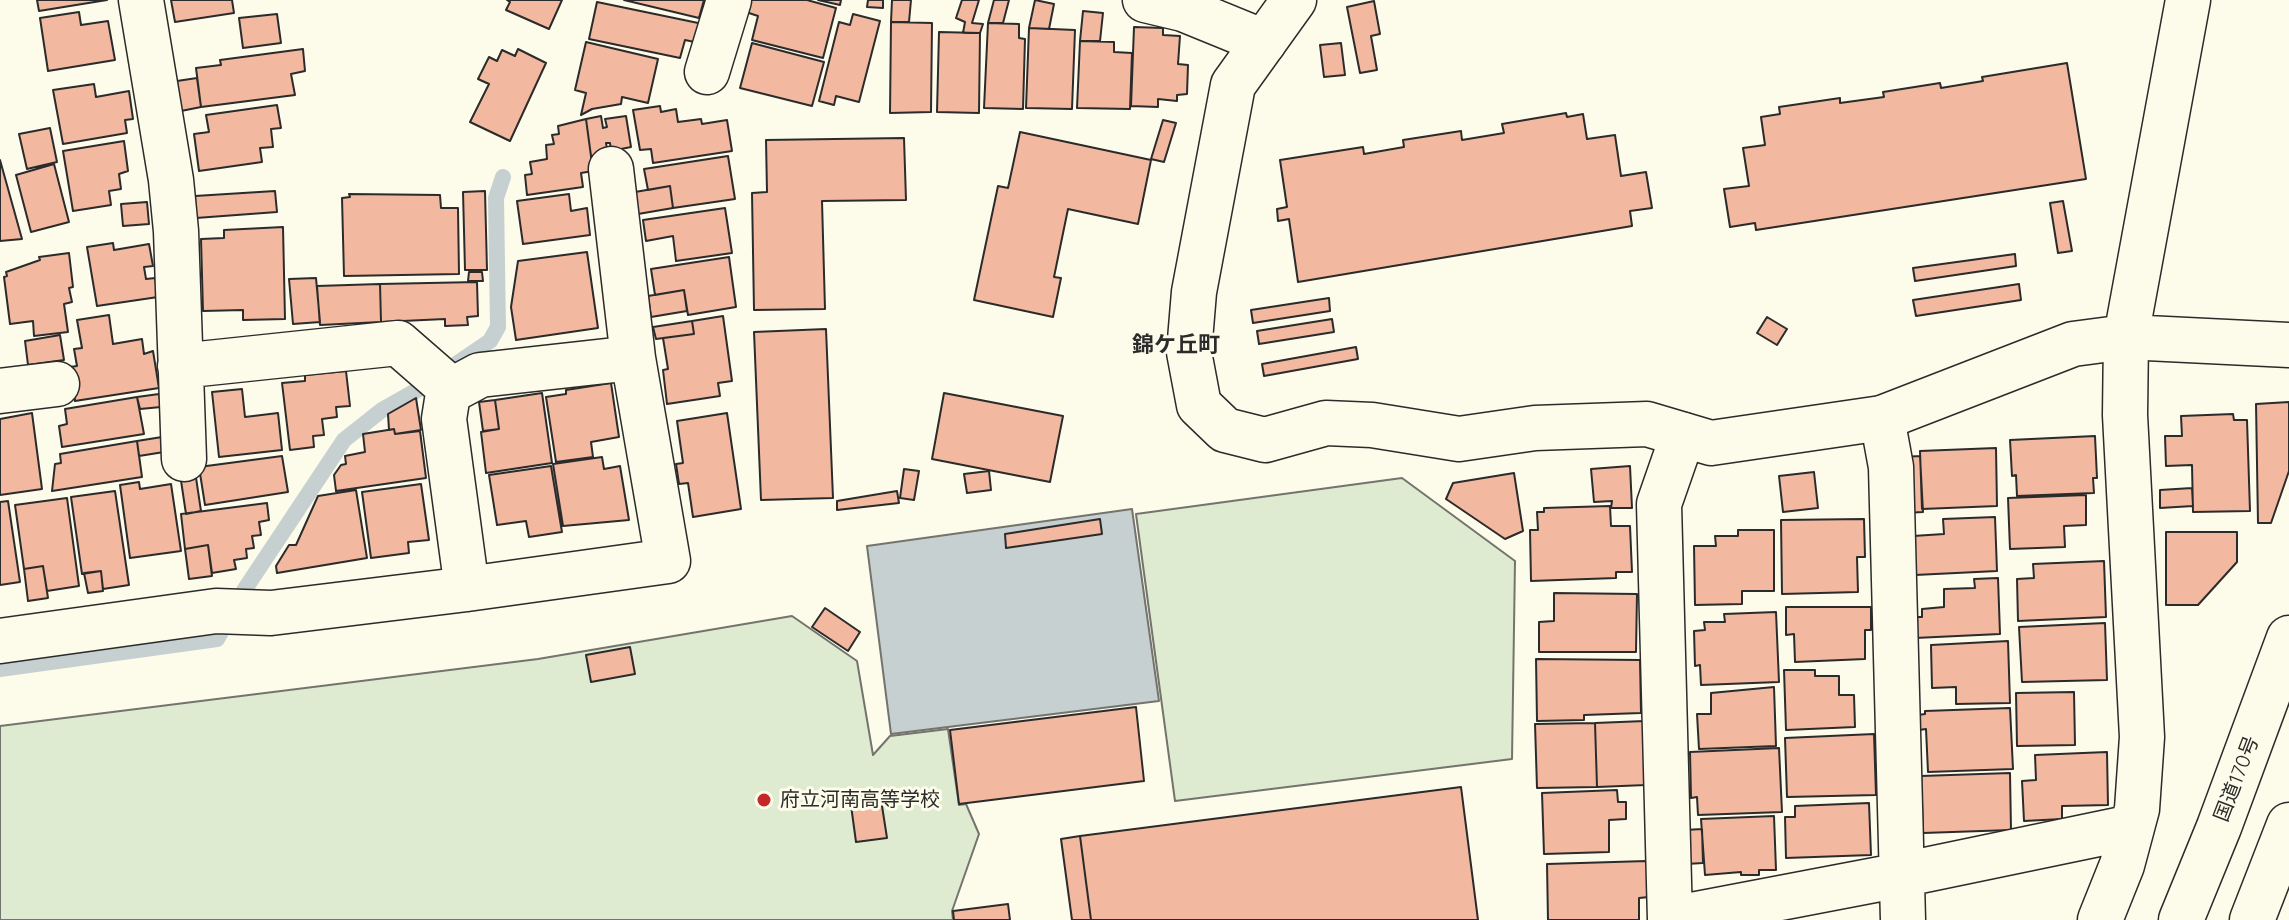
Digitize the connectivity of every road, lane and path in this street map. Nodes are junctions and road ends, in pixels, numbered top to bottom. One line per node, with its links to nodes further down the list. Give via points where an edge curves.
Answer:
1 (141, 0): 12 (main road, via 171,180)
2 (729, 0): 7 (main road)
3 (1145, 0): 6 (main road, via 1183,9)
4 (1294, 0): 6 (main road)
5 (2188, 0): 9 (main road)
6 (1264, 42): 17 (main road, via 1233,85 1194,292 1189,352 1199,405 1225,430 1265,440 1326,423 1356,424 1459,439 1535,428 1647,424)
7 (707, 72)
8 (611, 169): 11 (main road)
9 (2126, 337): 10 (main road); 16 (main road, via 2073,344); 23 (main road, via 2125,415 2142,737)
10 (2289, 345)
11 (633, 358): 13 (main road); 19 (main road, via 668,561)
12 (180, 366): 13 (main road, via 398,343); 18 (main road)
13 (442, 381): 19 (main road)
14 (57, 384): 15 (main road)
15 (0, 391)
16 (1882, 418): 17 (main road, via 1711,443); 24 (main road, via 1891,467)
17 (1683, 435): 25 (main road, via 1659,504)
18 (184, 459)
19 (467, 589): 21 (main road, via 271,613 228,611)
20 (2289, 638): 28 (main road, 国道170号)
21 (0, 641)
22 (2289, 825): 29 (main road)
23 (2132, 827): 24 (main road); 27 (main road)
24 (1901, 875): 25 (main road); 26 (main road)
25 (1670, 919)
26 (1903, 920)
27 (2100, 920)
28 (2181, 920)
29 (2252, 920)

